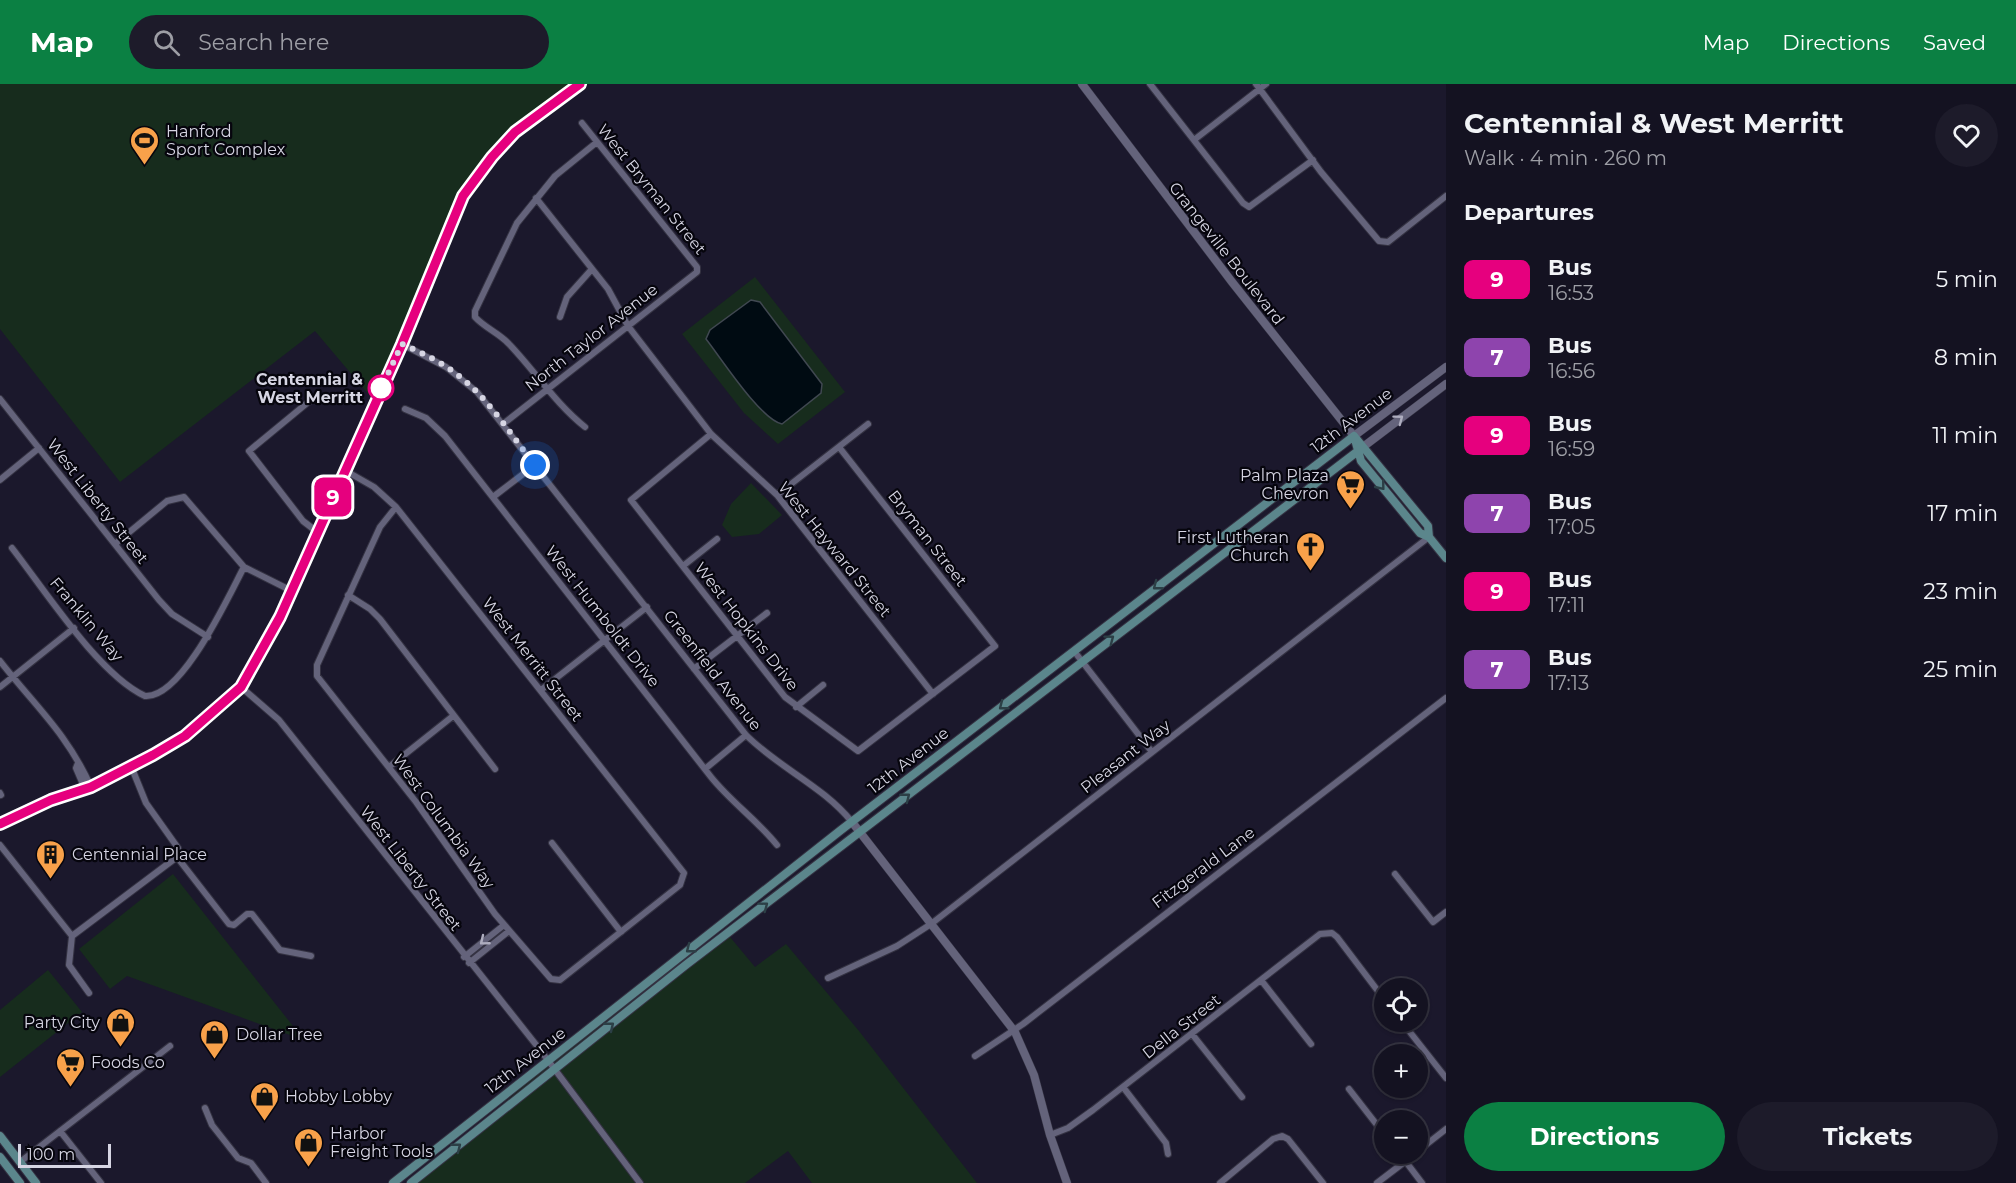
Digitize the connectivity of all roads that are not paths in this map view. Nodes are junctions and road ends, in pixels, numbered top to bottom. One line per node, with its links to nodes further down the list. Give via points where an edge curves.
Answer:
1 (580, 84): 16 (street, via 515,132 477,174 463,196)
2 (1082, 84): 27 (street, Grangeville Boulevard)
3 (1150, 84): 7 (street)
4 (1266, 84): 5 (street)
5 (1258, 87): 7 (street); 9 (street)
6 (582, 123): 8 (street, West Bryman Street)
7 (1194, 140): 9 (street, via 1249,207)
8 (597, 142): 11 (street, via 555,176); 13 (street, West Bryman Street, via 697,267)
9 (1313, 160): 10 (street, via 1379,241 1388,242)
10 (1446, 196)
11 (536, 198): 12 (street, West Hayward Street); 19 (street, via 517,223 475,311 476,317 507,341)
12 (592, 269): 14 (street, via 567,297); 15 (street, West Hayward Street)
13 (696, 272): 15 (street, North Taylor Avenue)
14 (560, 317)
15 (628, 326): 19 (street, North Taylor Avenue); 26 (street, West Hayward Street)
16 (402, 344): 24 (street, Greenfield Avenue, via 460,376); 32 (street)
17 (1446, 368): 27 (street, 12th Avenue)
18 (1446, 384): 30 (street, 12th Avenue, one-way to 18)
19 (547, 389): 24 (street, North Taylor Avenue); 25 (street)
20 (0, 399): 29 (street, West Liberty Street)
21 (312, 399): 37 (street, via 249,451)
22 (405, 409): 35 (street, West Humboldt Drive, via 435,425)
23 (868, 423): 28 (street)
24 (503, 424): 31 (street, Greenfield Avenue)
25 (585, 427)
26 (711, 434): 34 (street, West Hayward Street); 43 (street, West Hopkins Drive, via 631,500)
27 (1354, 436): 30 (main road); 53 (main road, 12th Avenue, one-way to 53)
28 (839, 447): 34 (street); 62 (street, Bryman Street, via 995,646)
29 (39, 448): 33 (street); 40 (street, West Liberty Street)
30 (1361, 449): 38 (main road, via 1361,461 1420,533); 54 (main road, 12th Avenue, one-way to 30)
31 (535, 465): 35 (street); 47 (street, Greenfield Avenue)
32 (346, 471): 36 (street, West Merritt Street, via 374,487); 37 (street)
33 (0, 480)
34 (777, 495): 62 (street, West Hayward Street)
35 (493, 497): 52 (street, West Humboldt Drive)
36 (396, 507): 46 (street, via 380,527); 61 (street, West Merritt Street)
37 (316, 531): 45 (street)
38 (1430, 537): 42 (main road); 67 (street, Pleasant Way)
39 (717, 539): 43 (street)
40 (115, 544): 44 (street, via 167,501 179,496 190,503); 51 (street, West Liberty Street, via 172,614)
41 (12, 548): 49 (street, Franklin Way)
42 (1446, 558)
43 (682, 566): 50 (street, West Hopkins Drive)
44 (244, 567): 45 (street); 51 (street)
45 (290, 590): 60 (street, via 266,645)
46 (348, 595): 65 (street, via 380,619); 69 (street, West Columbia Way, via 316,672)
47 (647, 608): 52 (street); 56 (street, Greenfield Avenue)
48 (767, 613): 50 (street)
49 (74, 627): 51 (street, Franklin Way, via 117,674 140,694 150,696 171,682); 57 (street)
50 (737, 636): 56 (street); 64 (street, West Hopkins Drive)
51 (208, 637)
52 (604, 640): 61 (street); 70 (street, West Humboldt Drive)
53 (1074, 651): 54 (street); 73 (main road, 12th Avenue, one-way to 73)
54 (1082, 660): 67 (street); 75 (main road, 12th Avenue, one-way to 54)
55 (0, 661): 57 (street)
56 (694, 669): 66 (street, Greenfield Avenue)
57 (12, 677): 59 (street); 72 (street, via 56,725 82,766)
58 (823, 685): 64 (street)
59 (0, 687)
60 (241, 687): 68 (street, via 185,736); 88 (street, West Liberty Street, via 279,720)
61 (540, 690): 85 (street, West Merritt Street, via 682,869 685,878 680,885)
62 (933, 694): 64 (street, West Hopkins Drive, via 858,751)
63 (1446, 698): 94 (street, Fitzgerald Lane)
64 (796, 707)
65 (453, 716): 69 (street); 71 (street)
66 (746, 735): 70 (street); 73 (street, Greenfield Avenue, via 781,766 828,797)
67 (1152, 752): 82 (street, Pleasant Way)
68 (131, 766): 72 (street); 79 (street, via 146,803 178,848)
69 (388, 766): 83 (street, West Columbia Way)
70 (705, 769): 77 (street, West Humboldt Drive, via 734,804 756,820)
71 (495, 770)
72 (88, 788): 74 (street)
73 (852, 822): 75 (street, Greenfield Avenue); 100 (main road, 12th Avenue, one-way to 100)
74 (0, 824)
75 (860, 833): 82 (street, Greenfield Avenue); 101 (main road, 12th Avenue, one-way to 75)
76 (552, 843): 85 (street)
77 (777, 844)
78 (0, 845): 86 (street)
79 (177, 857): 86 (street); 87 (street, via 230,924 252,914 280,950)
80 (1395, 874): 81 (street, via 1433,922)
81 (1446, 912)
82 (931, 924): 90 (street, Pleasant Way, via 897,946); 94 (street, Greenfield Avenue)
83 (504, 925): 84 (street, West Columbia Way); 88 (street, one-way to 88)
84 (509, 931): 85 (street, West Columbia Way, via 556,981); 89 (street)
85 (621, 932)
86 (72, 936): 93 (street, via 69,965)
87 (311, 956)
88 (464, 957): 89 (street, West Liberty Street)
89 (469, 963): 100 (street, West Liberty Street)
90 (828, 978)
91 (1261, 980): 92 (street, Della Street, via 1325,933 1337,937); 96 (street, Della Street); 97 (street)
92 (1374, 986)
93 (89, 993)
94 (1014, 1029): 99 (street, Fitzgerald Lane); 111 (street, Greenfield Avenue, via 1034,1075)
95 (1410, 1032): 102 (street)
96 (1192, 1034): 103 (street, Della Street); 105 (street)
97 (1311, 1044)
98 (170, 1046): 109 (street)
99 (975, 1056)
100 (548, 1061): 101 (street, West Liberty Street); 119 (main road, 12th Avenue)
101 (555, 1070): 125 (main road, 12th Avenue, one-way to 101); 126 (street, West Liberty Street)
102 (1446, 1078)
103 (1123, 1087): 111 (street, Della Street, via 1068,1128); 113 (street, via 1166,1143)
104 (1349, 1089): 107 (street)
105 (1242, 1097)
106 (205, 1108): 123 (street, via 212,1125 238,1158 251,1163)
107 (1374, 1121)
108 (1446, 1129): 112 (street)
109 (60, 1131): 115 (street); 122 (street)
110 (0, 1136): 115 (main road)
111 (1050, 1136): 127 (street, Greenfield Avenue)
112 (1428, 1143)
113 (1168, 1154)
114 (0, 1157): 118 (main road)
115 (20, 1162): 121 (main road)
116 (1402, 1164): 130 (street)
117 (1408, 1164): 131 (street)
118 (17, 1179): 120 (main road)
119 (400, 1180): 124 (main road, 12th Avenue)
120 (27, 1183)
121 (36, 1183)
122 (101, 1183)
123 (267, 1183)
124 (393, 1183)
125 (411, 1183)
126 (640, 1183)
127 (1067, 1183)
128 (1220, 1183): 129 (street, via 1273,1139 1282,1136 1288,1138)
129 (1323, 1183)
130 (1377, 1183)
131 (1422, 1183)

